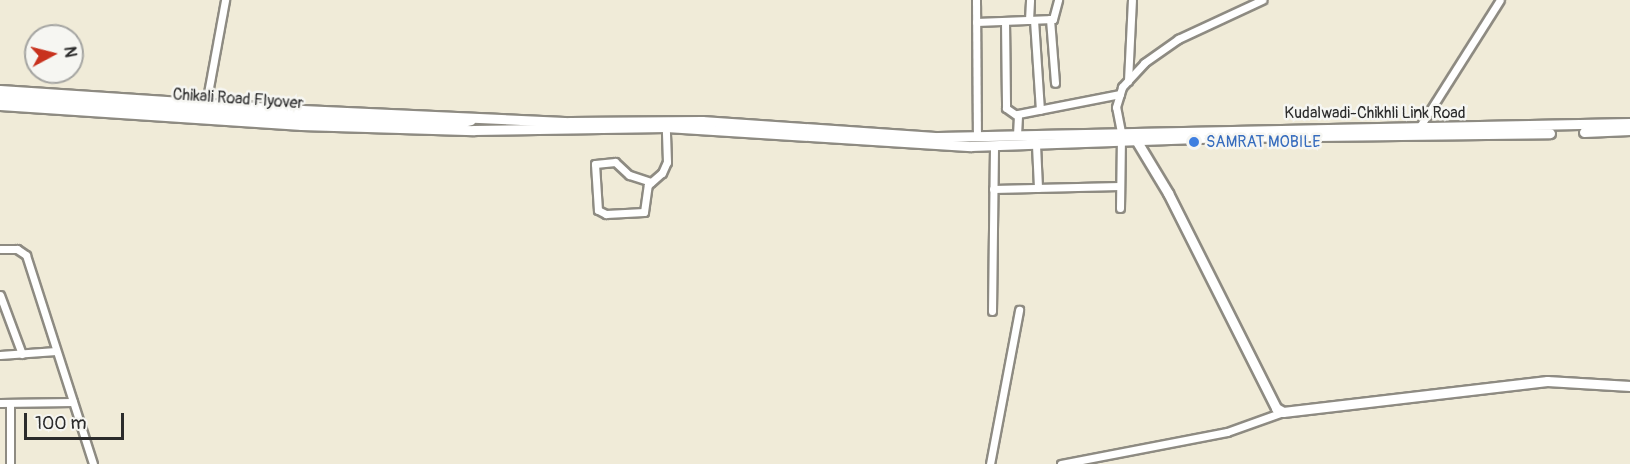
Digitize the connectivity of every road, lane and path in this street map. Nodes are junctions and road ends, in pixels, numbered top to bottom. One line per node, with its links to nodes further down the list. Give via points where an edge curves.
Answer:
1 (225, 0): 17 (street)
2 (976, 0): 11 (street)
3 (1030, 0): 9 (street)
4 (1058, 0): 8 (street, via 1056,17)
5 (1132, 0): 12 (street)
6 (1262, 0): 12 (street, via 1178,39 1144,63)
7 (1500, 0): 26 (street)
8 (1050, 19): 9 (street); 13 (street)
9 (1032, 20): 10 (street); 19 (street)
10 (1005, 21): 11 (street); 20 (street, via 1006,108)
11 (976, 22): 31 (street)
12 (1128, 81): 15 (street)
13 (1055, 83)
14 (0, 90): 17 (main road)
15 (1120, 94): 19 (street); 32 (street, via 1116,106)
16 (0, 98): 22 (main road, Chikali Road Flyover, via 302,118)
17 (206, 104): 21 (main road)
18 (0, 105): 27 (main road, via 301,125)
19 (1040, 110): 20 (street)
20 (1016, 115): 30 (street)
21 (474, 119): 22 (main road, Chikali Road Flyover); 25 (main road)
22 (458, 123): 27 (main road)
23 (1630, 123): 26 (main road, Kudalwadi-Chikhli Link Road)
24 (666, 124): 25 (main road); 31 (main road); 34 (main road, via 874,143); 36 (street, via 667,162)
25 (594, 125): 27 (main road)
26 (1419, 128): 29 (main road, Kudalwadi-Chikhli Link Road)
27 (474, 130)
28 (1630, 130): 33 (main road, Kudalwadi-Chikhli Link Road)
29 (1134, 132): 32 (main road, Kudalwadi-Chikhli Link Road); 33 (main road)
30 (1017, 135): 31 (main road); 32 (main road)
31 (978, 137)
32 (1120, 137): 33 (main road, Kudalwadi-Chikhli Link Road); 35 (main road); 37 (street)
33 (1140, 142): 52 (main road, via 1178,211 1270,402)
34 (994, 145): 35 (main road); 39 (street)
35 (1036, 145): 38 (street)
36 (651, 182): 36 (street, via 628,175 615,162 598,163 594,174 596,207 606,214 641,214)
37 (1120, 186): 38 (street); 40 (street)
38 (1038, 188): 39 (street)
39 (993, 189): 44 (street)
40 (1120, 208)
41 (0, 249): 45 (street, via 17,249 26,255)
42 (0, 295): 46 (street)
43 (1019, 310): 55 (street)
44 (992, 311)
45 (56, 351): 46 (street); 49 (street)
46 (22, 354): 47 (street)
47 (0, 355)
48 (1630, 386): 52 (main road, via 1547,381)
49 (73, 402): 51 (street); 54 (street)
50 (0, 403): 51 (street)
51 (10, 403): 53 (street)
52 (1283, 412): 56 (street, via 1227,432)
53 (10, 464)
54 (93, 464)
55 (990, 464)
56 (1061, 464)

